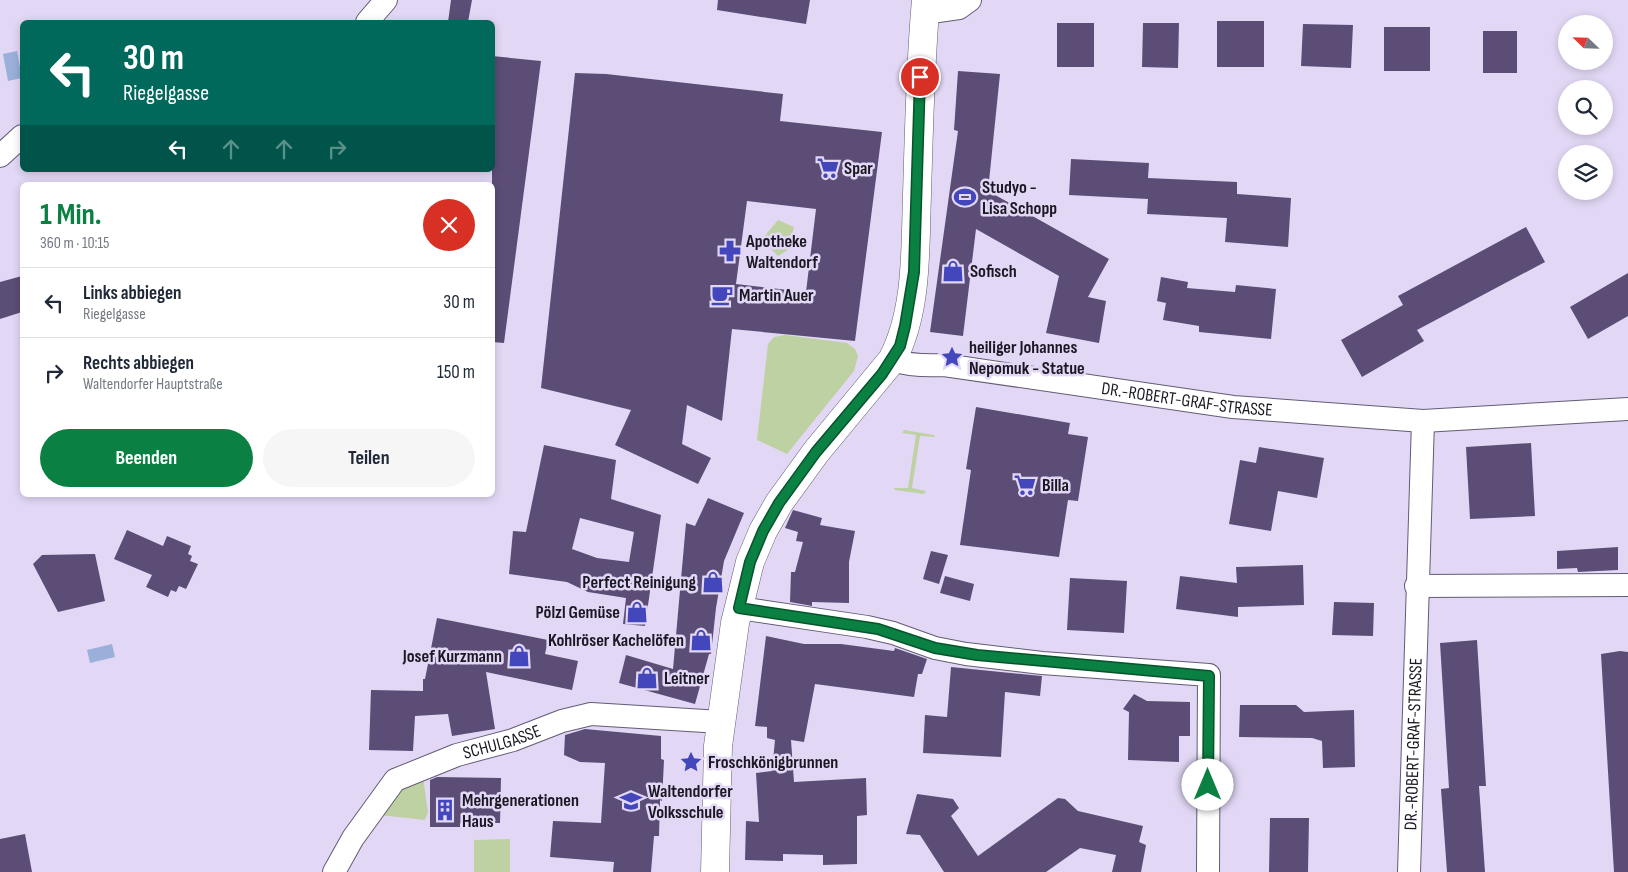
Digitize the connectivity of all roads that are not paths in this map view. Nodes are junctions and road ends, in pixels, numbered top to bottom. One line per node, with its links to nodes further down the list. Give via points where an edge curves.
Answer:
1 (386, 0): 4 (street)
2 (970, 0): 3 (street, via 959,8)
3 (925, 7): 7 (main road, via 914,272 900,346)
4 (369, 20)
5 (20, 138): 6 (street)
6 (0, 156)
7 (892, 360): 9 (street, DR.-ROBERT-GRAF-STRASSE, via 908,365 944,365 1233,407); 12 (main road, via 816,452 779,503 750,562)
8 (1628, 409): 9 (street, DR.-ROBERT-GRAF-STRASSE)
9 (1423, 421): 11 (street, DR.-ROBERT-GRAF-STRASSE)
10 (1628, 585): 11 (street)
11 (1416, 586): 17 (street, DR.-ROBERT-GRAF-STRASSE)
12 (739, 608): 13 (main road); 16 (street, via 878,629 935,648 973,655 1209,676)
13 (722, 722): 14 (street, SCHULGASSE, via 592,714 562,720 513,740 457,756 395,780 353,838); 15 (main road, via 717,759)
14 (334, 872)
15 (715, 872)
16 (1208, 872)
17 (1409, 872)

